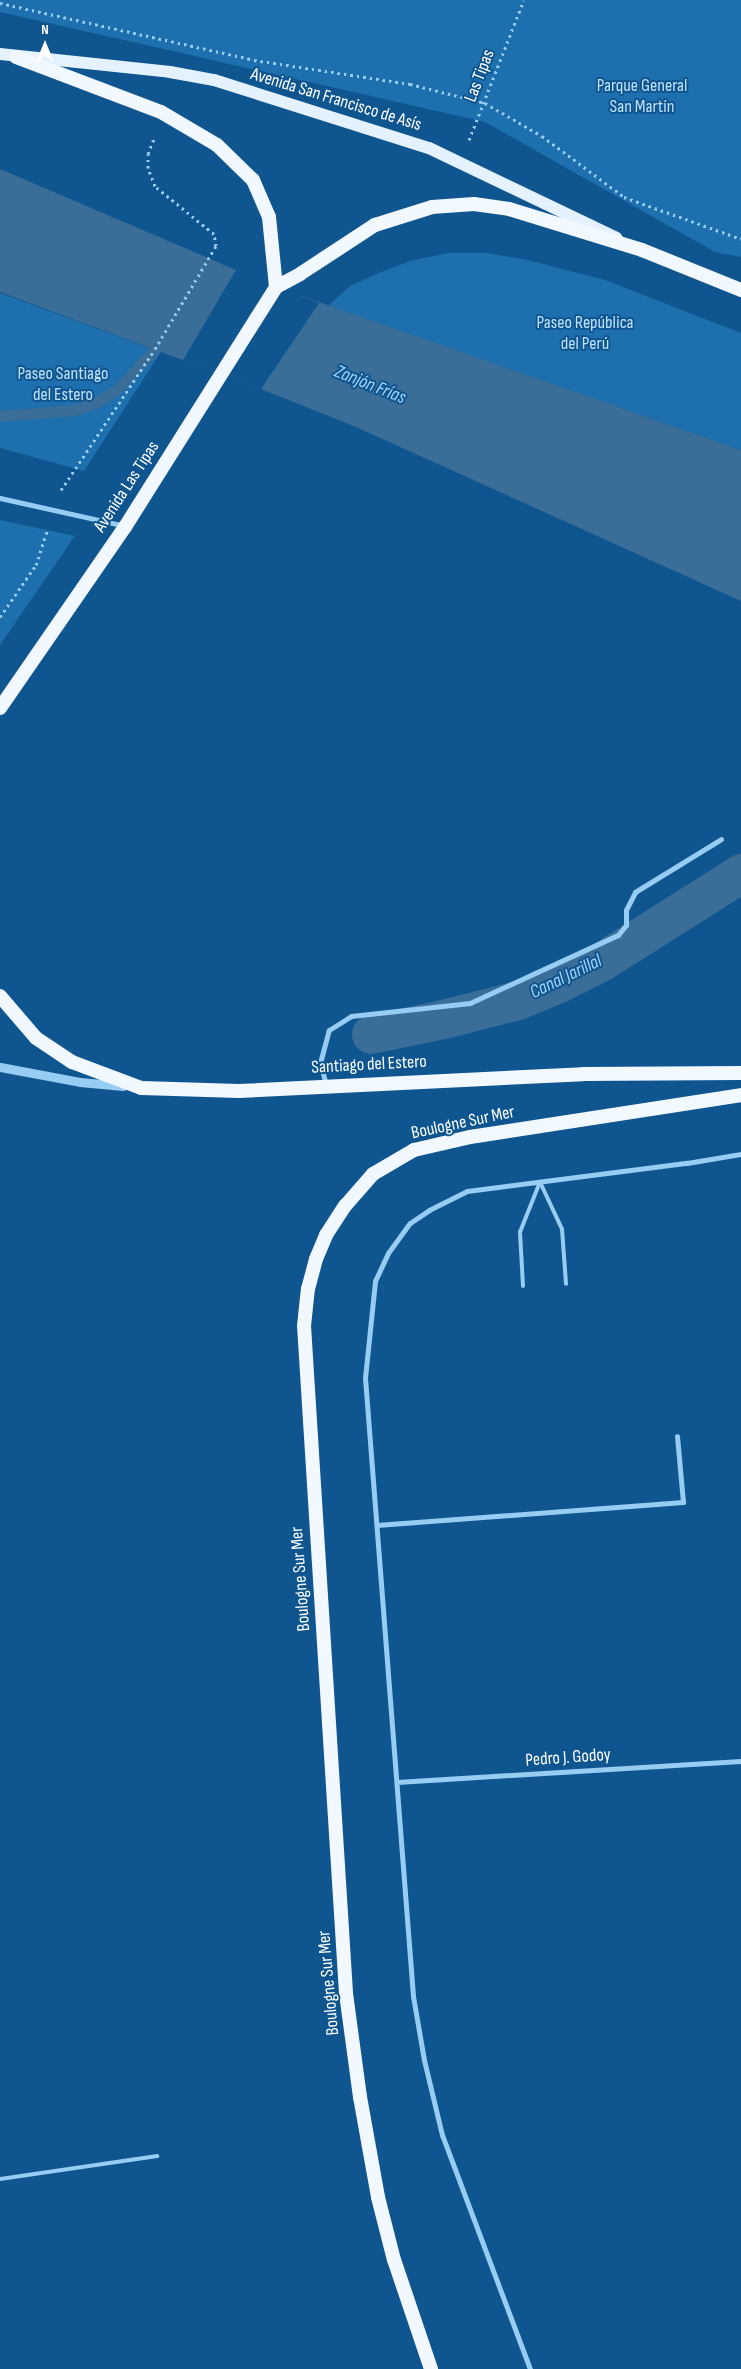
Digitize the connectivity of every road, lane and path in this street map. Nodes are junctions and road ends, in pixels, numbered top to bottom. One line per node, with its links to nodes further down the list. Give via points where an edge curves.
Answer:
1 (524, 0): 7 (path, Las Tipas)
2 (0, 3): 3 (path)
3 (183, 44): 6 (path); 7 (path, via 254,60 410,84)
4 (0, 54): 5 (main road, Avenida San Francisco de Asís)
5 (16, 57): 6 (main road, Avenida San Francisco de Asís); 8 (highway)
6 (170, 72): 9 (main road, Avenida San Francisco de Asís, via 214,80 429,148)
7 (485, 103): 9 (path, Las Tipas); 10 (path, via 542,136 624,197)
8 (161, 112): 12 (highway, via 218,145 253,180 269,217); 15 (path, via 148,154 148,168 155,186 214,234 216,246 155,349 63,485)
9 (459, 161): 11 (main road, Avenida San Francisco de Asís)
10 (741, 239)
11 (642, 250): 12 (highway, via 509,209 474,204 432,207 375,225); 13 (highway)
12 (276, 287): 16 (highway, Avenida Las Tipas)
13 (741, 290)
14 (0, 498): 15 (street)
15 (54, 510): 16 (street); 17 (path, via 36,565)
16 (125, 526): 18 (highway, Avenida Las Tipas)
17 (0, 617)
18 (1, 708)
19 (721, 839): 23 (street, via 635,892 626,910 626,925 618,935 470,1003 351,1016 328,1030 320,1063)
20 (0, 996): 24 (highway, via 36,1038 72,1062)
21 (0, 1067): 24 (street, Santiago del Estero, via 80,1082)
22 (741, 1073): 23 (highway, Santiago del Estero, via 583,1074)
23 (326, 1086): 24 (highway, Santiago del Estero, via 239,1091)
24 (141, 1088)
25 (741, 1095): 36 (highway, Boulogne Sur Mer, via 470,1137 414,1150 373,1174 345,1206 326,1235 308,1289 304,1326 346,1993 378,2197 394,2260)
26 (741, 1154): 27 (street)
27 (540, 1182): 28 (lane, via 562,1229); 29 (lane, via 520,1232); 31 (street, via 467,1191 410,1223 388,1253 375,1281 365,1378)
28 (566, 1284)
29 (523, 1286)
30 (677, 1436): 31 (street, via 682,1502)
31 (377, 1525): 33 (street)
32 (741, 1761): 33 (street, Pedro J. Godoy)
33 (397, 1782): 37 (street, via 413,1996 424,2060 442,2135)
34 (157, 2156): 35 (lane)
35 (0, 2179)
36 (431, 2369)
37 (530, 2369)

